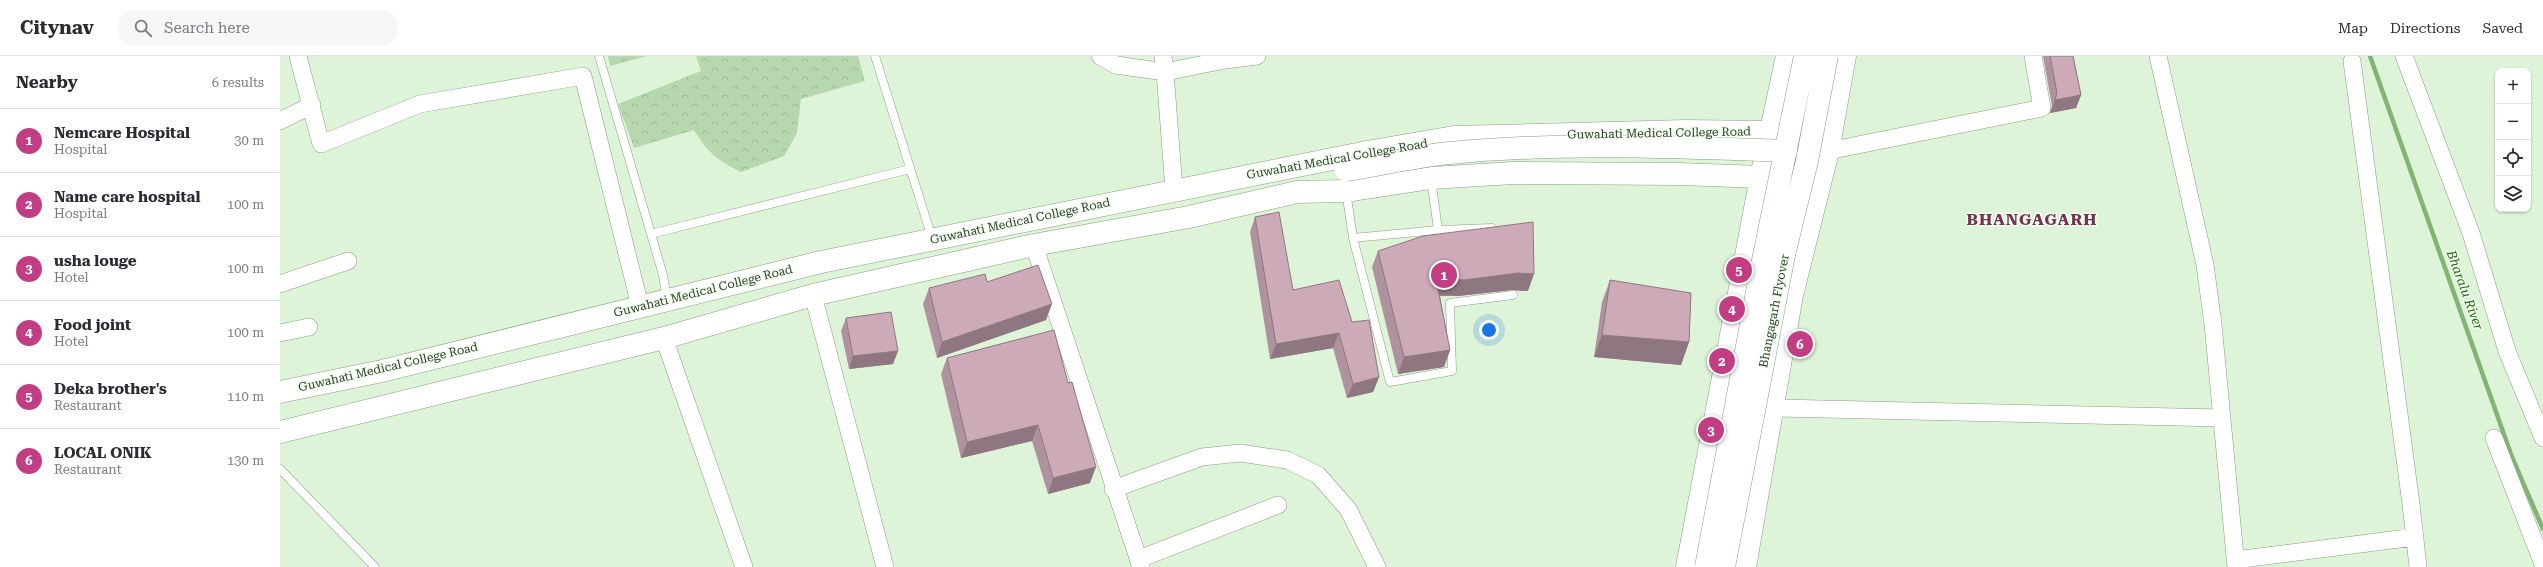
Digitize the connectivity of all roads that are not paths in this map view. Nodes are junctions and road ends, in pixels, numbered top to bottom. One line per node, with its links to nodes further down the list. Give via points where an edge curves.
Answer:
1 (298, 56): 15 (street)
2 (599, 56): 32 (lane)
3 (875, 56): 21 (lane)
4 (1100, 56): 14 (street, via 1116,65)
5 (1257, 56): 14 (street)
6 (1787, 56): 17 (main road)
7 (1805, 56): 18 (main road, Bhangagarh Flyover, bridge)
8 (1827, 56): 64 (main road, Bhangagarh Flyover, bridge, via 1807,162 1784,255)
9 (1846, 56): 19 (main road)
10 (2033, 56): 19 (street, via 2042,108)
11 (2158, 56): 47 (street, via 2205,265)
12 (2404, 56): 50 (street, via 2471,233 2507,351)
13 (2352, 61): 54 (street)
14 (1164, 64): 26 (street)
15 (312, 105): 16 (street); 41 (street, via 321,144 420,104 583,76)
16 (280, 121)
17 (1771, 132): 20 (main road, Guwahati Medical College Road, via 1685,131 1454,137); 23 (main road)
18 (1786, 151): 25 (main road, bridge, via 1548,148 1450,153); 63 (main road, Bhangagarh Flyover, bridge)
19 (1828, 151): 30 (main road)
20 (1292, 166): 22 (main road); 26 (main road, Guwahati Medical College Road)
21 (910, 169): 32 (lane); 34 (lane)
22 (1315, 175): 25 (main road); 27 (main road)
23 (1761, 177): 24 (main road, via 1513,173); 28 (main road)
24 (1431, 178): 25 (main road); 31 (lane)
25 (1346, 180): 27 (main road); 33 (lane)
26 (1174, 190): 34 (main road, Guwahati Medical College Road)
27 (1297, 192): 35 (main road, via 1189,217)
28 (1754, 222): 30 (main road); 62 (main road)
29 (1499, 228): 31 (lane)
30 (1810, 229): 46 (main road, via 1792,295)
31 (1438, 230): 33 (lane)
32 (652, 234): 40 (lane, via 664,275)
33 (1353, 238): 39 (lane, via 1390,382 1452,371 1450,303)
34 (932, 239): 40 (main road, Guwahati Medical College Road, via 821,262)
35 (1034, 245): 38 (main road); 52 (street)
36 (348, 261): 37 (street)
37 (280, 284)
38 (813, 295): 44 (main road); 60 (street)
39 (1513, 295)
40 (667, 300): 41 (main road, Guwahati Medical College Road)
41 (640, 306): 45 (main road, Guwahati Medical College Road, via 382,371)
42 (309, 327): 43 (street)
43 (280, 333)
44 (664, 338): 48 (main road); 59 (street)
45 (280, 392)
46 (1773, 408): 47 (street); 65 (main road)
47 (2222, 418): 56 (street)
48 (280, 432)
49 (2494, 438): 57 (street)
50 (2543, 438)
51 (280, 469): 58 (lane)
52 (1113, 489): 55 (street); 61 (street, via 1202,457 1240,453 1287,460 1318,475 1348,509)
53 (1278, 505): 55 (street)
54 (2415, 537): 56 (street); 66 (street)
55 (1140, 563)
56 (2235, 563)
57 (2543, 564)
58 (375, 567)
59 (744, 567)
60 (885, 567)
61 (1377, 567)
62 (1687, 567)
63 (1706, 567)
64 (1724, 567)
65 (1745, 567)
66 (2418, 567)

